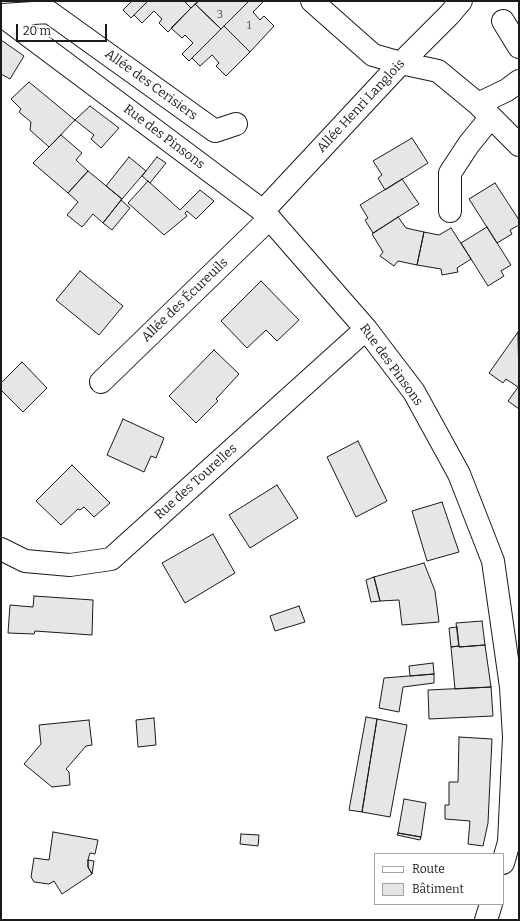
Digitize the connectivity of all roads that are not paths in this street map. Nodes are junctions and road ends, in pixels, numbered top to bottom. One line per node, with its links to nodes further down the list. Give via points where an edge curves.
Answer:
1 (312, 1): 6 (street, via 373,55)
2 (461, 1): 6 (street, Allée Henri Langlois)
3 (2, 15): 9 (street, Allée des Cerisiers, via 49,12 215,131); 12 (street, Rue des Pinsons)
4 (504, 21): 5 (street)
5 (519, 47)
6 (401, 64): 8 (street, via 438,71); 12 (street, Allée Henri Langlois)
7 (519, 81): 8 (street)
8 (484, 110): 10 (street); 11 (street, via 469,144 450,173)
9 (236, 124)
10 (519, 145)
11 (450, 211)
12 (266, 215): 13 (street, Rue des Pinsons); 14 (street, Allée des Écureuils)
13 (366, 330): 15 (street, Rue des Tourelles, via 111,559 70,565 25,561); 16 (street, Rue des Pinsons, via 414,392 459,474 493,562)
14 (101, 382)
15 (1, 549)
16 (517, 737): 17 (street, Rue des Pinsons, via 510,842)
17 (504, 860)
18 (491, 905): 19 (street)
19 (486, 920)

